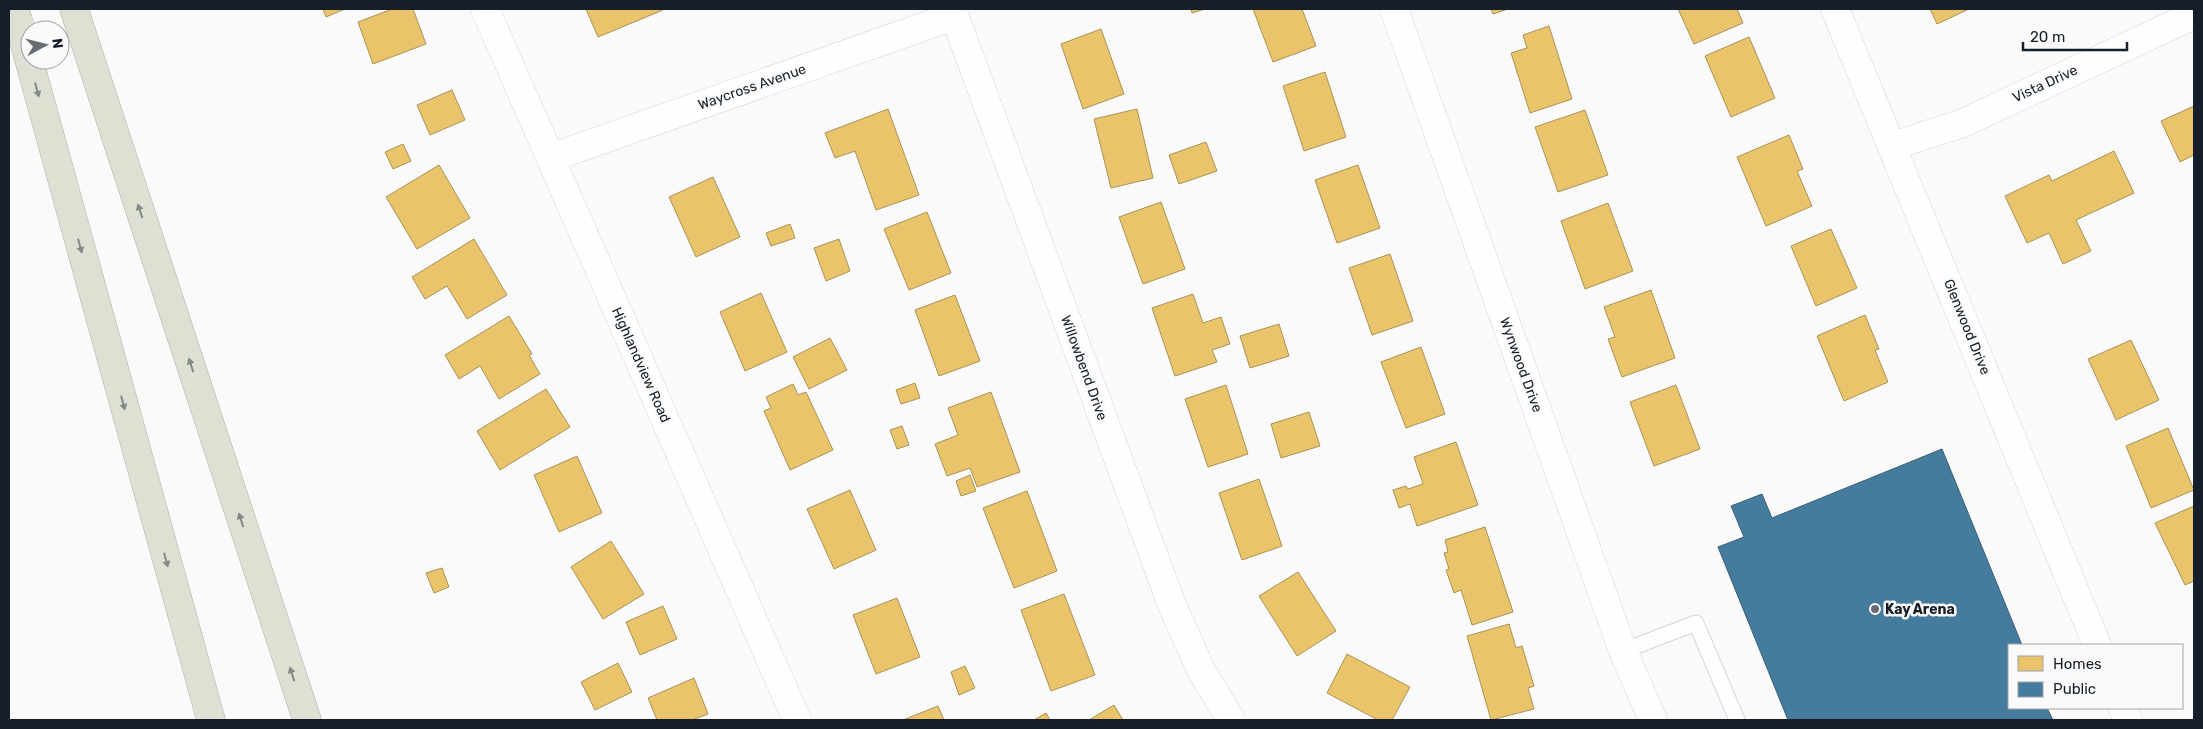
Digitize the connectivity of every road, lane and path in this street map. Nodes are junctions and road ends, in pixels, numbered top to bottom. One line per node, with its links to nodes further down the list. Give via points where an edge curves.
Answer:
1 (15, 9): 12 (highway, one-way to 12)
2 (74, 9): 13 (highway, one-way to 2)
3 (485, 9): 9 (street, Highlandview Road)
4 (1394, 9): 11 (street, Wynwood Drive)
5 (1834, 9): 8 (street, Glenwood Drive)
6 (953, 12): 9 (street, Waycross Avenue); 15 (street, Willowbend Drive, via 1172,605 1201,670)
7 (2194, 15): 8 (street, Vista Drive, via 1963,123)
8 (1893, 146): 10 (street, Glenwood Drive)
9 (550, 158): 14 (street, Highlandview Road)
10 (2097, 644)
11 (1623, 651): 16 (street, Wynwood Drive); 17 (lane, via 1696,623)
12 (211, 720)
13 (307, 720)
14 (797, 720)
15 (1231, 720)
16 (1653, 720)
17 (1737, 720)

